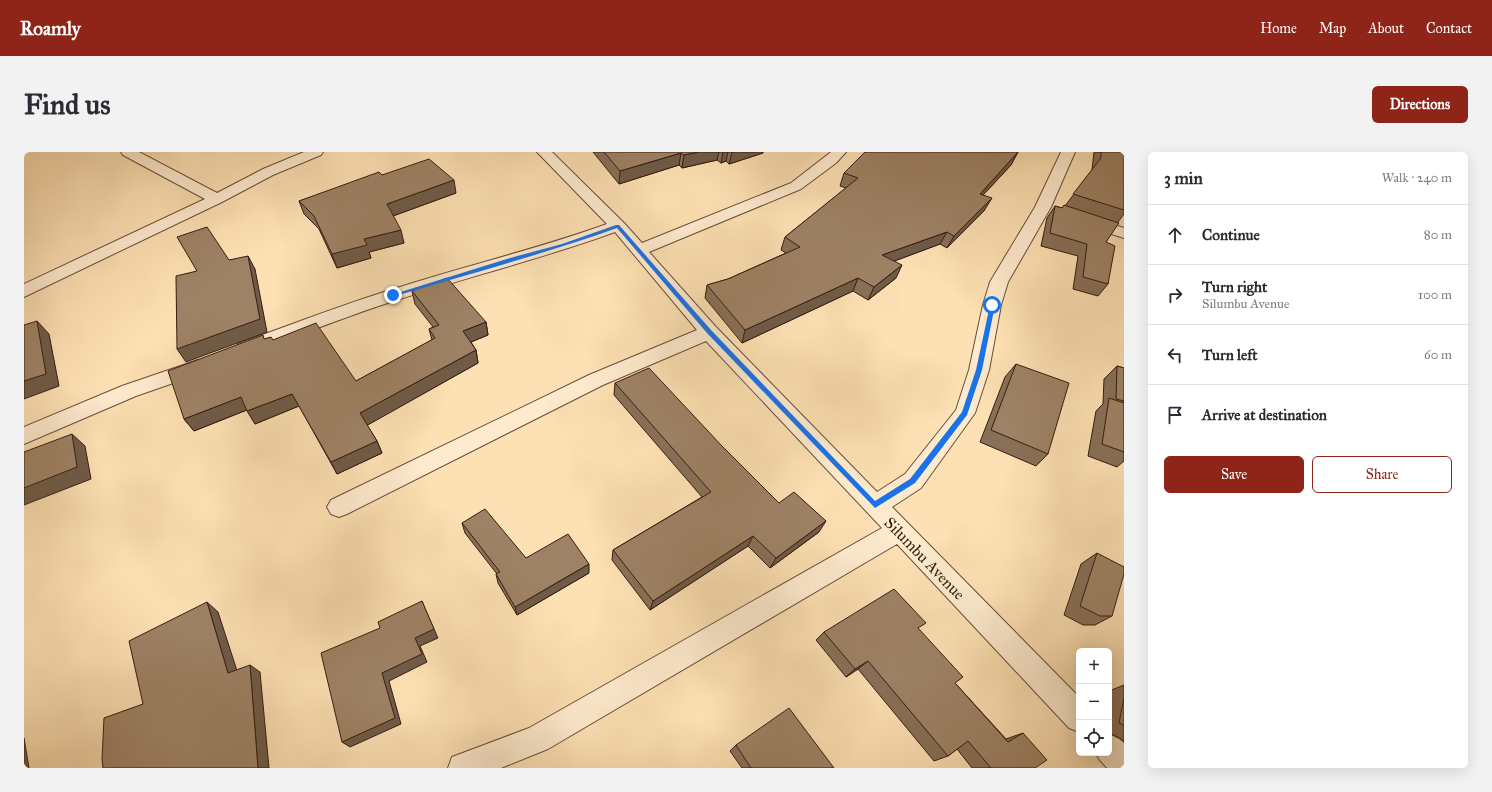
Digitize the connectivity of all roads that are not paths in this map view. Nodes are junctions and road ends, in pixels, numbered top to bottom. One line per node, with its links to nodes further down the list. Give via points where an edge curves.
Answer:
1 (128, 152): 6 (street)
2 (316, 152): 6 (street, via 268,172)
3 (544, 152): 8 (street, Silumbu Avenue)
4 (839, 152): 10 (street, via 796,186)
5 (1068, 152): 7 (street)
6 (217, 199): 11 (street)
7 (1058, 212): 9 (street); 14 (street, via 1032,227 999,282 979,370 965,413 913,481)
8 (618, 226): 10 (street, Silumbu Avenue); 13 (street, via 564,245 393,295 307,325 128,392)
9 (1124, 233)
10 (639, 250): 12 (street, Silumbu Avenue)
11 (24, 290)
12 (709, 332): 14 (street, Silumbu Avenue); 15 (street, via 596,380)
13 (24, 436)
14 (875, 505): 16 (street, Silumbu Avenue)
15 (339, 508)
16 (898, 531): 17 (street, Silumbu Avenue); 20 (street, via 538,739)
17 (1076, 715)
18 (1112, 752): 19 (street)
19 (1124, 764)
20 (463, 768)

